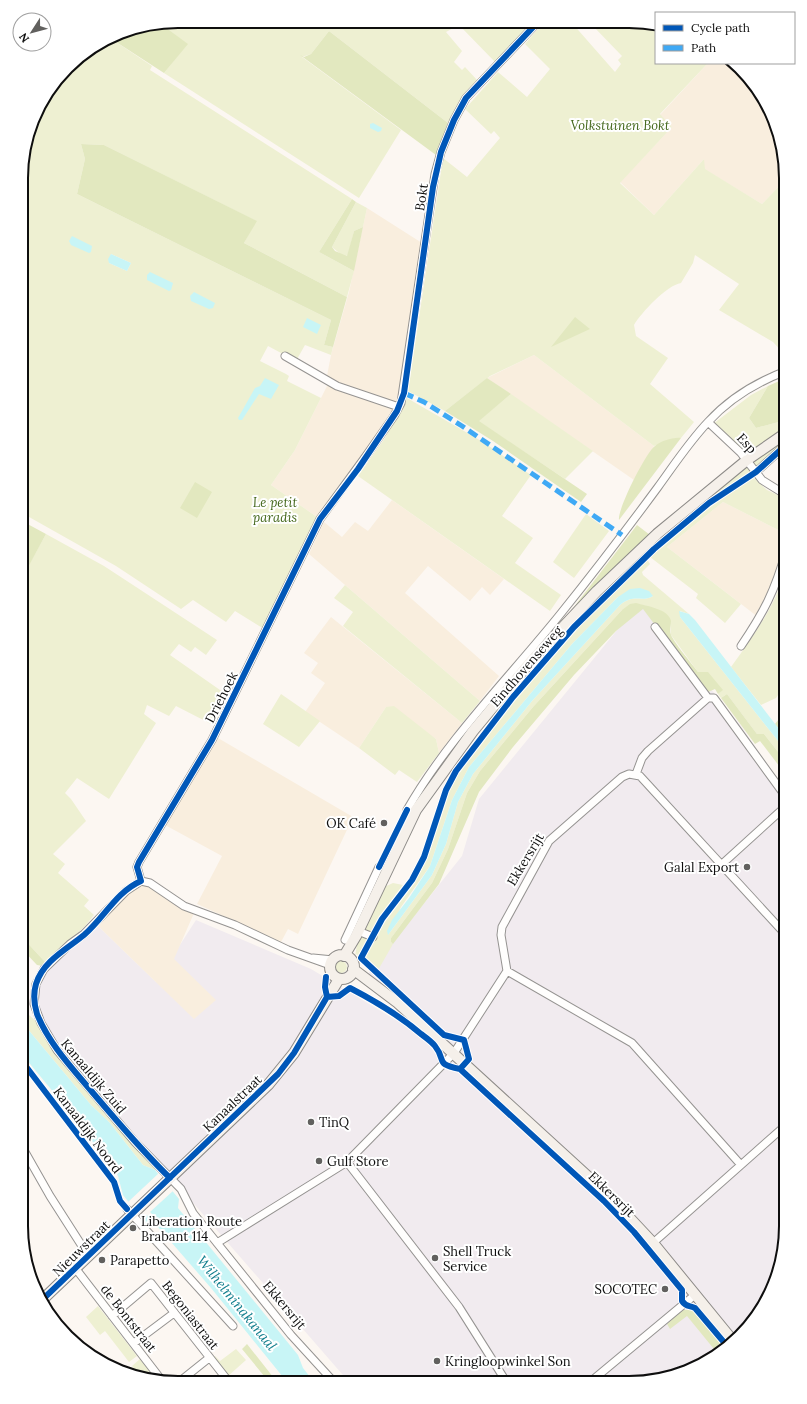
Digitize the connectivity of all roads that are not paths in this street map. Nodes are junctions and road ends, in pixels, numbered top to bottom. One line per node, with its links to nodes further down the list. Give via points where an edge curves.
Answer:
1 (532, 28): 4 (street, Bokt, via 466,98 441,152 433,187 404,393)
2 (285, 356): 4 (street, via 337,386)
3 (779, 374): 5 (street, Eindhovenseweg, via 740,395)
4 (399, 407): 21 (street, Driehoek, via 316,525 212,740 139,862)
5 (708, 422): 8 (street, Esp); 18 (street, Eindhovenseweg, via 552,624 481,708 443,758 407,810)
6 (779, 438): 8 (main road, Eindhovenseweg)
7 (779, 451): 9 (street)
8 (747, 460): 9 (street, Esp); 18 (main road, Eindhovenseweg, via 657,534 564,625 473,731 428,791)
9 (756, 472): 10 (street, Esp, via 768,486)
10 (779, 492)
11 (779, 577): 13 (street, via 762,615)
12 (655, 627): 14 (street)
13 (741, 646)
14 (708, 698): 15 (street, via 648,751 642,758); 16 (street, via 716,700)
15 (636, 774): 19 (street); 29 (street, Ekkersrijt, via 622,777 549,840 502,927 500,935)
16 (779, 787)
17 (779, 812): 19 (street)
18 (411, 819): 22 (main road, Eindhovenseweg)
19 (721, 866): 23 (street)
20 (379, 867): 22 (street, Eindhovenseweg)
21 (141, 882): 28 (street, via 150,883 184,906 235,925 288,950 311,958 316,957); 35 (street, Kanaaldijk Zuid, via 126,891 84,934 41,972 36,984 34,1004 52,1043)
22 (362, 913): 24 (main road, Eindhovenseweg); 26 (street, Eindhovenseweg)
23 (779, 928)
24 (357, 933): 25 (street); 27 (main road, Eindhovenseweg)
25 (373, 937)
26 (345, 940)
27 (349, 965): 28 (main road); 28 (main road, via 339,956); 30 (main road, Ekkersrijt, via 398,1003)
28 (333, 970): 35 (main road, Kanaalstraat, via 333,991 278,1074)
29 (507, 971): 30 (street); 34 (street, via 632,1043)
30 (454, 1053): 33 (street); 38 (main road, Ekkersrijt, via 608,1196)
31 (779, 1131): 34 (street)
32 (28, 1157): 39 (street, via 50,1196)
33 (347, 1162): 37 (street); 53 (street, via 459,1307)
34 (741, 1165): 38 (street)
35 (168, 1180): 36 (main road, Kanaalstraat); 37 (street, Ekkersrijt, via 182,1189 194,1213)
36 (131, 1212): 39 (main road, Nieuwstraat); 45 (street)
37 (217, 1243): 52 (street, Ekkersrijt)
38 (653, 1243): 41 (main road, Ekkersrijt)
39 (90, 1255): 40 (main road, Nieuwstraat)
40 (76, 1269): 42 (main road, Nieuwstraat); 44 (street, de Bontstraat)
41 (696, 1294): 46 (main road, Ekkersrijt); 54 (street)
42 (46, 1297)
43 (174, 1313): 44 (street, Begoniastraat, via 150,1283); 47 (street); 48 (street, Begoniastraat)
44 (112, 1316): 47 (street, de Bontstraat)
45 (233, 1326)
46 (730, 1337)
47 (134, 1343): 49 (street, de Bontstraat)
48 (209, 1358): 50 (street); 51 (street, Begoniastraat)
49 (158, 1375)
50 (186, 1376)
51 (223, 1376)
52 (329, 1376)
53 (503, 1376)
54 (597, 1376)

